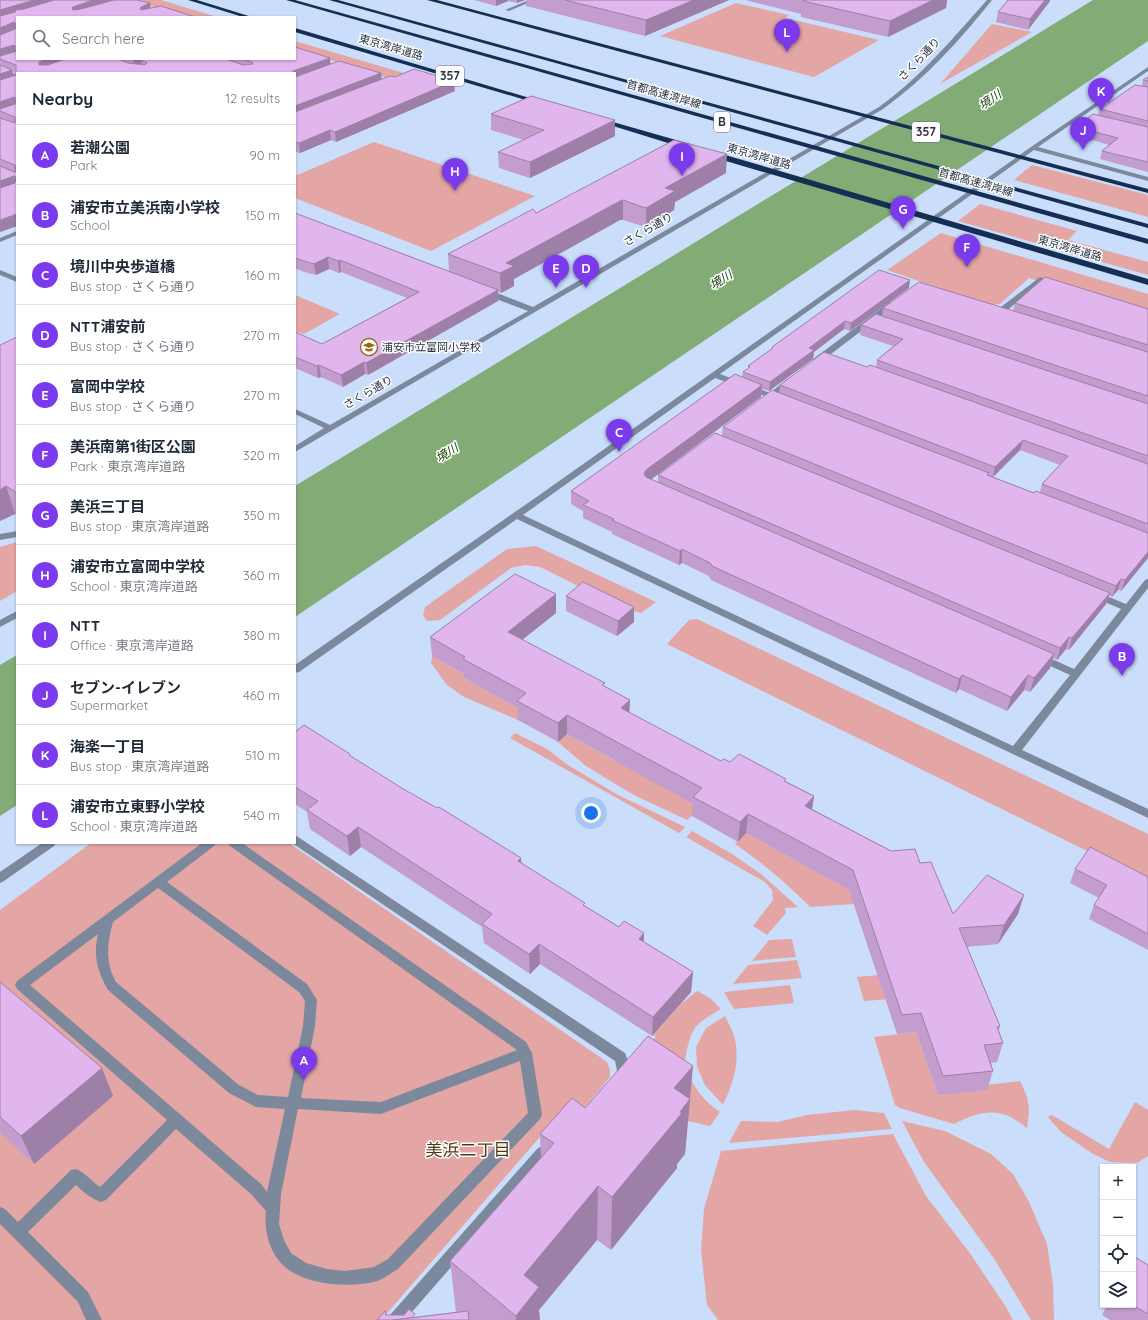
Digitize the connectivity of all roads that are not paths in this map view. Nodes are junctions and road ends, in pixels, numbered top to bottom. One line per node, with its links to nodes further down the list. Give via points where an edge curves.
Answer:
1 (191, 0): 8 (highway)
2 (289, 0): 21 (highway, 首都高速湾岸線 / B)
3 (332, 0): 18 (highway, 首都高速湾岸線 / B)
4 (430, 0): 17 (highway, 357)
5 (533, 0): 7 (street)
6 (990, 0): 28 (street, さくら通り, via 922,75 895,99)
7 (507, 10)
8 (246, 16)
9 (296, 30): 13 (highway, 東京湾岸道路 / 357)
10 (1148, 69): 15 (street, via 1083,117)
11 (0, 70): 12 (street)
12 (16, 77)
13 (547, 104)
14 (590, 118): 24 (highway, 東京湾岸道路)
15 (1033, 148): 16 (street); 31 (street)
16 (1148, 178)
17 (1148, 190)
18 (1148, 226)
19 (16, 233): 20 (street)
20 (0, 240)
21 (1148, 242)
22 (0, 272): 23 (street)
23 (16, 280)
24 (1148, 282)
25 (1061, 286): 29 (street, via 1040,279)
26 (481, 290): 28 (street)
27 (898, 300): 30 (street, via 877,320 828,357)
28 (533, 310): 37 (street, さくら通り)
29 (1000, 312)
30 (812, 364)
31 (715, 375): 33 (street); 39 (street)
32 (794, 378): 33 (street)
33 (770, 396): 34 (street); 35 (street)
34 (785, 401)
35 (756, 406)
36 (296, 411): 37 (street)
37 (330, 428): 38 (street, さくら通り)
38 (296, 448)
39 (516, 515): 48 (street); 50 (street)
40 (16, 534): 41 (street)
41 (0, 537)
42 (1148, 582): 44 (street)
43 (1090, 593): 44 (street)
44 (1127, 608): 49 (street)
45 (16, 615): 46 (street)
46 (0, 624)
47 (1031, 654): 49 (street)
48 (296, 669)
49 (1075, 673): 50 (street)
50 (1015, 751): 51 (street)
51 (1148, 814)
52 (296, 840): 60 (street, via 620,1058 625,1070 623,1082)
53 (49, 844): 56 (street)
54 (209, 844): 57 (street)
55 (235, 844): 59 (street, via 521,1046)
56 (0, 878)
57 (158, 882): 58 (street); 63 (street, via 303,988 311,1000 309,1026)
58 (108, 919): 59 (street, via 102,941 102,961 105,976 112,986 234,1089 256,1101 381,1108); 61 (street, via 21,985)
59 (525, 1053): 63 (street, via 535,1115 393,1264 376,1274 345,1278 302,1269 286,1258 277,1243 272,1224)
60 (618, 1088)
61 (176, 1120): 63 (street, via 256,1189); 65 (street, via 101,1195 76,1175)
62 (562, 1140): 67 (street, via 542,1153)
63 (273, 1209)
64 (0, 1214): 65 (street)
65 (17, 1232): 66 (street, via 84,1297)
66 (94, 1320)
67 (395, 1320)

